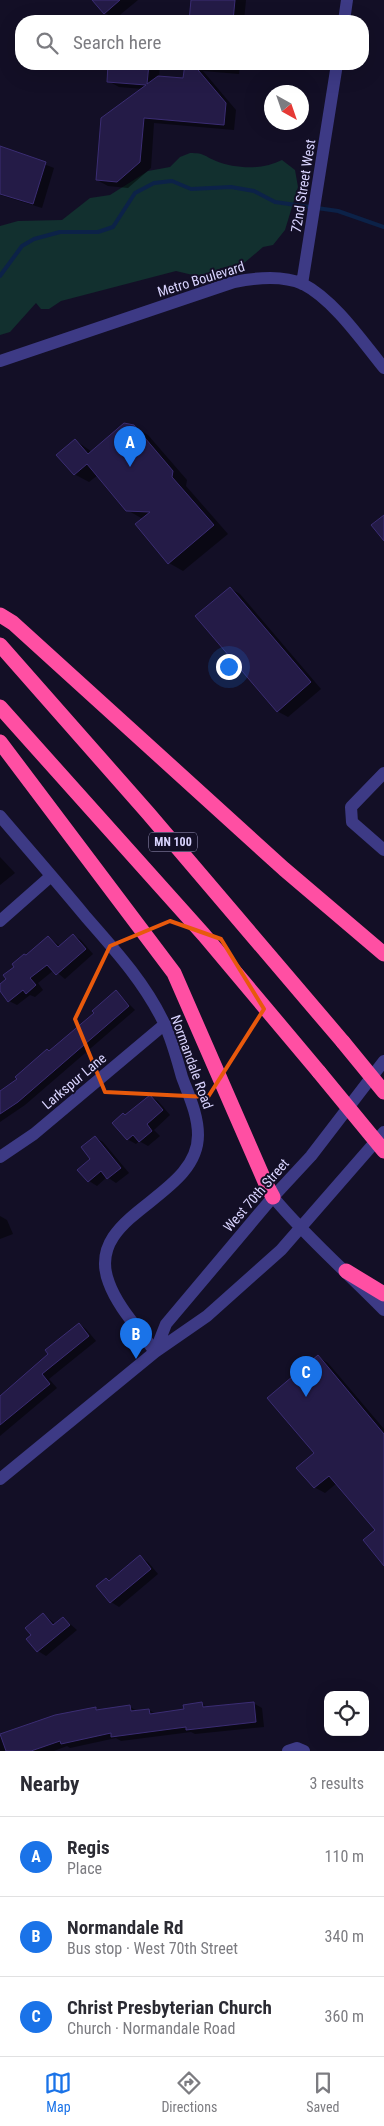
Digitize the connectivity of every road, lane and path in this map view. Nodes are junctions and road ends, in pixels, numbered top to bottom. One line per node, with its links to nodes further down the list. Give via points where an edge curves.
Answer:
1 (347, 0): 2 (street)
2 (345, 15)
3 (336, 70): 4 (street, 72nd Street West)
4 (302, 284): 5 (street, Metro Boulevard, via 256,278 234,282); 6 (street, Metro Boulevard, via 336,310)
5 (0, 360)
6 (384, 368)
7 (0, 615): 16 (highway, via 13,623 284,869)
8 (0, 645): 19 (highway, MN 100, bridge, via 154,820)
9 (0, 707): 21 (highway, MN 100, bridge, via 204,935)
10 (0, 742): 23 (highway, via 174,973)
11 (384, 773): 13 (street, via 351,807 352,822)
12 (0, 816): 14 (street, Normandale Road)
13 (384, 850)
14 (51, 876): 15 (street); 17 (street, Normandale Road, via 128,965)
15 (0, 921)
16 (384, 954)
17 (165, 1024): 22 (street, Larkspur Lane, via 34,1134); 28 (street, Normandale Road, via 196,1119 196,1152 176,1181 122,1226 107,1251 105,1267 115,1295)
18 (384, 1061): 23 (street, West 70th Street, via 311,1156)
19 (384, 1092)
20 (384, 1132): 24 (street, West 70th Street)
21 (384, 1151)
22 (0, 1156)
23 (273, 1196): 24 (street); 28 (street, West 70th Street, via 166,1324)
24 (299, 1228): 25 (street); 28 (street, West 70th Street, via 281,1250 207,1316)
25 (346, 1271): 26 (highway); 27 (street)
26 (384, 1294)
27 (384, 1310)
28 (155, 1352): 29 (street, West 70th Street)
29 (0, 1479)
30 (288, 1751): 31 (street, via 297,1748)
31 (304, 1751)

